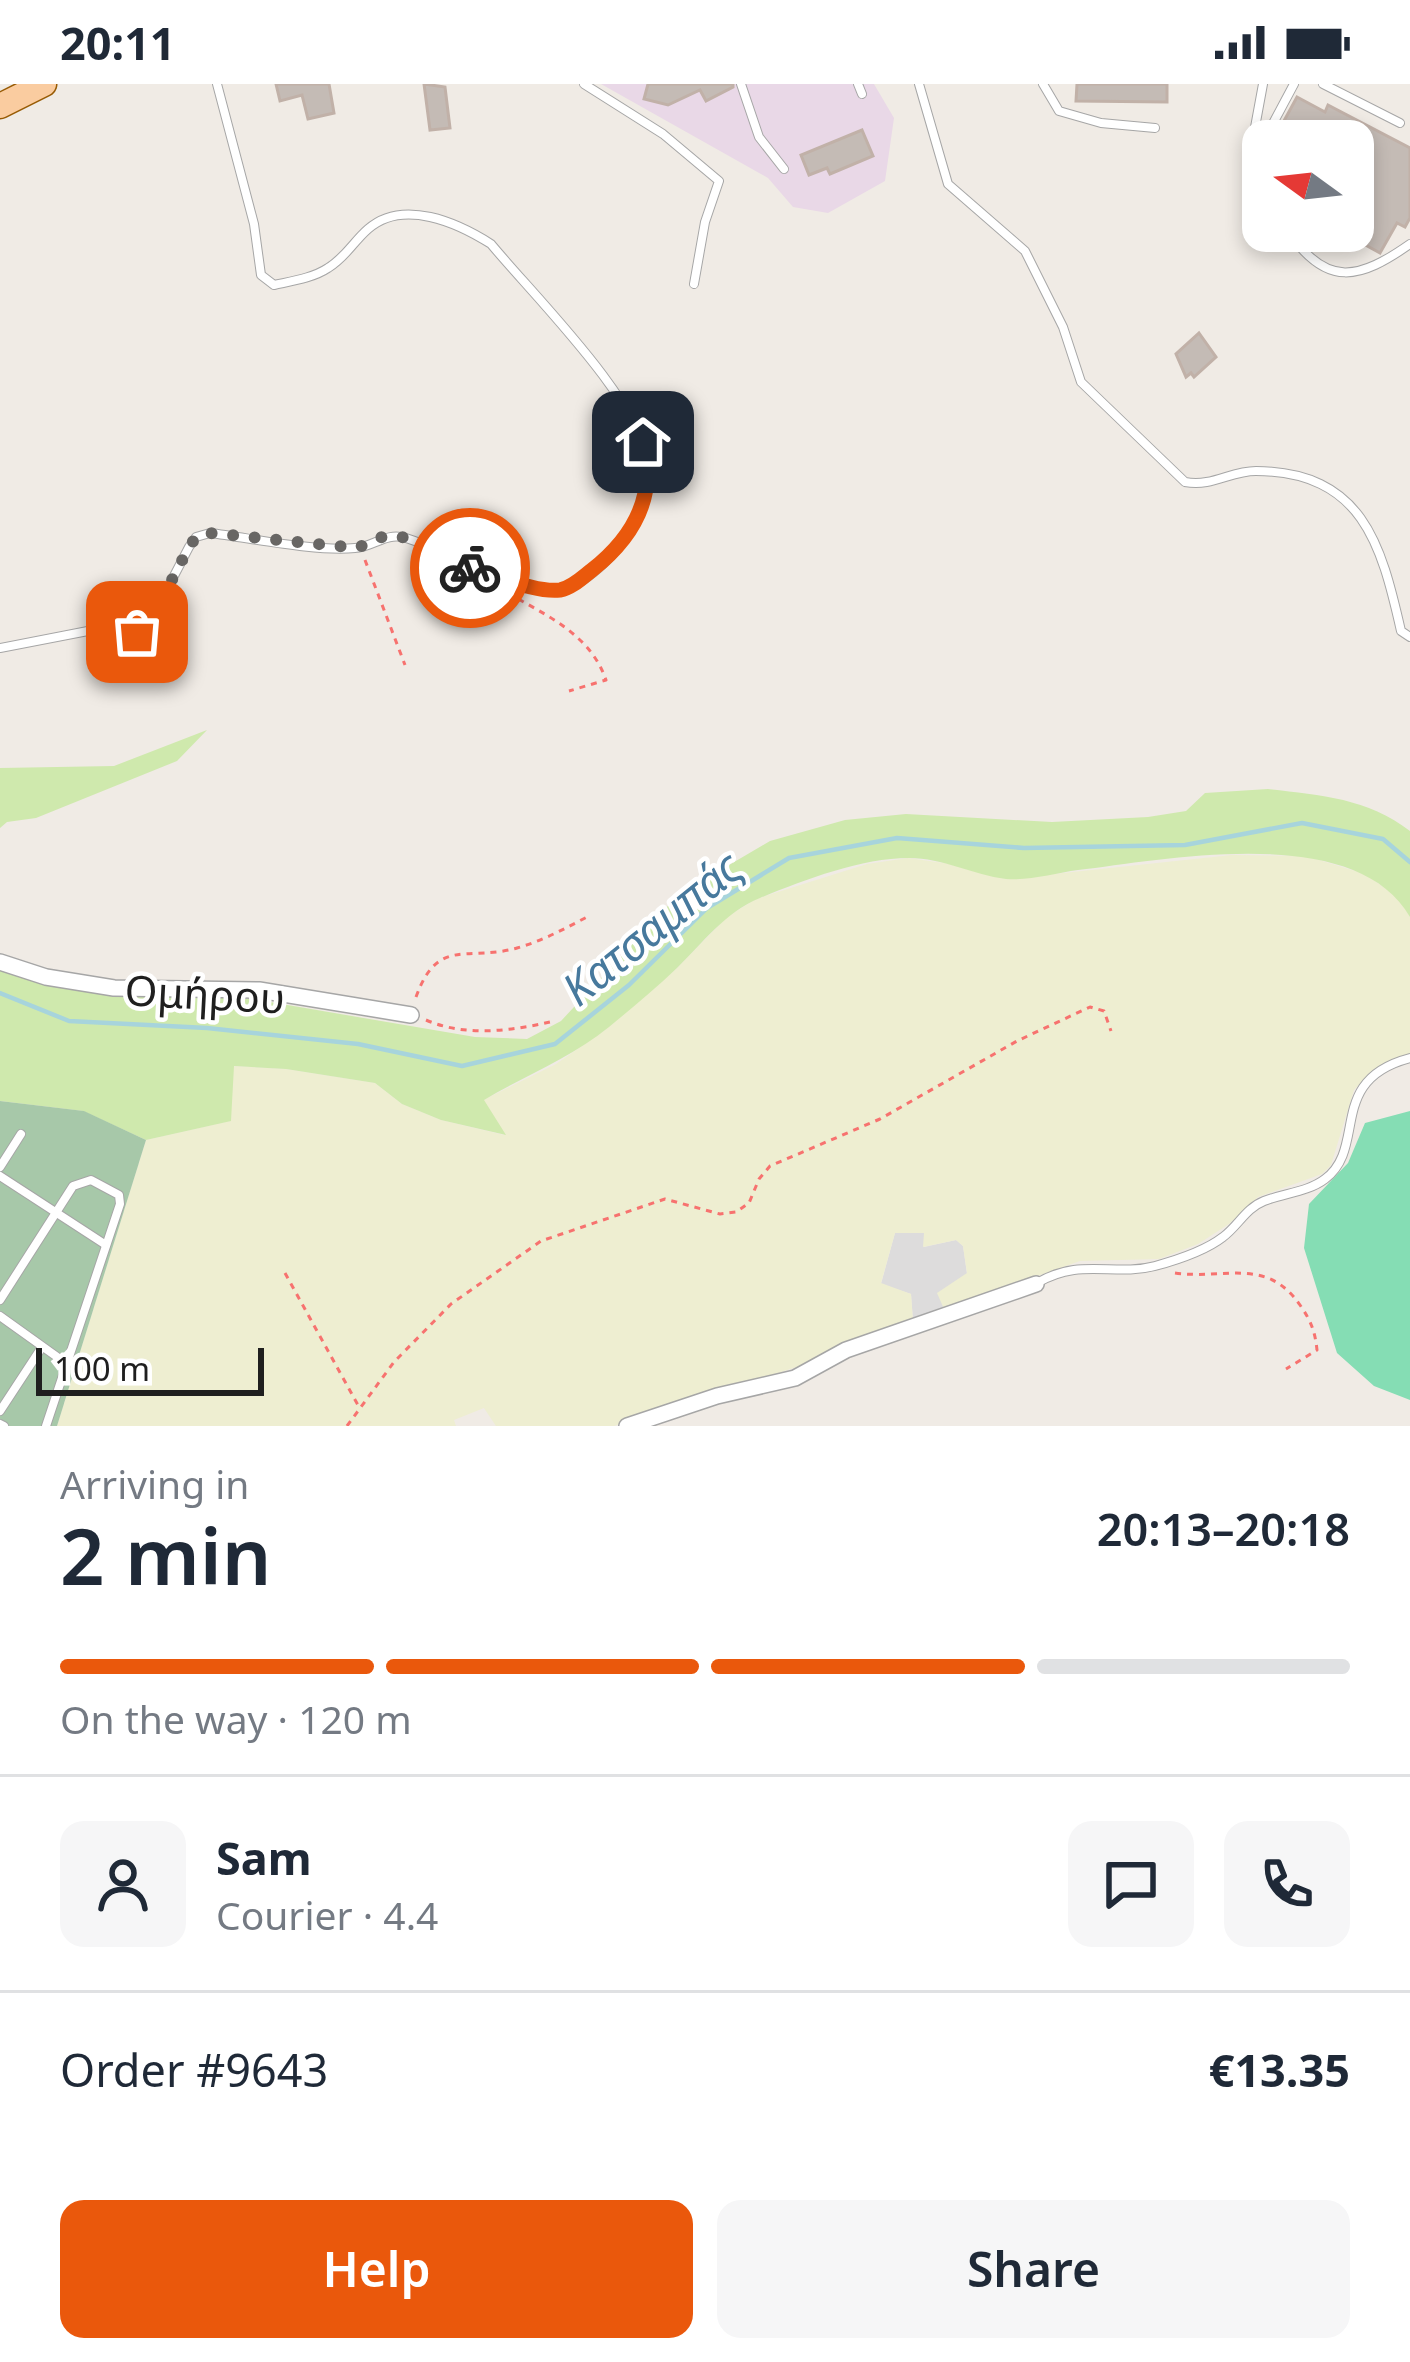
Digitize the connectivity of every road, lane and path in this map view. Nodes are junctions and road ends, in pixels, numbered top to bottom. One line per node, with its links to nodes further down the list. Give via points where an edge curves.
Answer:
1 (44, 84): 10 (main road)
2 (217, 84): 20 (lane, via 261,275 274,285 324,271 367,230 402,214 457,226 491,244 612,388 643,442 650,467 641,512 616,551 574,584 560,590)
3 (584, 84): 18 (lane, via 719,181)
4 (741, 84): 15 (lane, via 759,136)
5 (919, 84): 21 (lane, via 948,184 1025,251 1081,382 1185,482 1263,471 1330,486 1364,523 1390,573 1401,631)
6 (1042, 84): 14 (lane, via 1059,111)
7 (1263, 84): 11 (lane)
8 (1294, 84): 12 (lane)
9 (1323, 84): 13 (lane)
10 (0, 106)
11 (1256, 120)
12 (1275, 120)
13 (1400, 123)
14 (1155, 128)
15 (784, 169)
16 (1410, 244): 17 (lane, via 1369,272 1347,274)
17 (1307, 252)
18 (694, 284)
19 (361, 547): 20 (lane, via 400,536); 22 (lane, via 210,533 196,537 137,632 93,630); 23 (path)
20 (469, 567): 24 (path, via 474,583 505,591 576,633 606,680)
21 (1410, 637)
22 (0, 648)
23 (405, 665)
24 (569, 691)
25 (587, 917): 27 (path, via 511,950 440,959 425,972)
26 (0, 962): 27 (street, Ομήρου, via 128,990 259,990)
27 (411, 1015): 28 (path, via 484,1030)
28 (550, 1022)
29 (1111, 1031): 44 (path, via 1104,1011 1090,1007 1017,1040 880,1119 770,1166 736,1212 644,1202 542,1241 451,1304)
30 (1410, 1058): 36 (lane, via 1388,1065 1356,1097 1337,1168 1321,1182 1264,1201 1210,1246)
31 (21, 1134): 32 (lane)
32 (0, 1167)
33 (0, 1176): 34 (lane)
34 (56, 1212): 35 (lane); 35 (lane, via 86,1180 119,1195); 39 (lane)
35 (106, 1245): 42 (lane)
36 (1150, 1268): 38 (lane, via 1099,1266); 43 (path, via 1274,1278 1315,1327 1318,1350)
37 (285, 1274): 44 (path)
38 (1036, 1284): 48 (street, via 846,1350 795,1378)
39 (0, 1300)
40 (0, 1316): 41 (lane)
41 (42, 1346): 42 (lane); 45 (lane)
42 (67, 1364): 46 (lane)
43 (1286, 1369)
44 (360, 1408): 47 (path)
45 (0, 1411)
46 (46, 1426)
47 (347, 1426)
48 (627, 1426)

